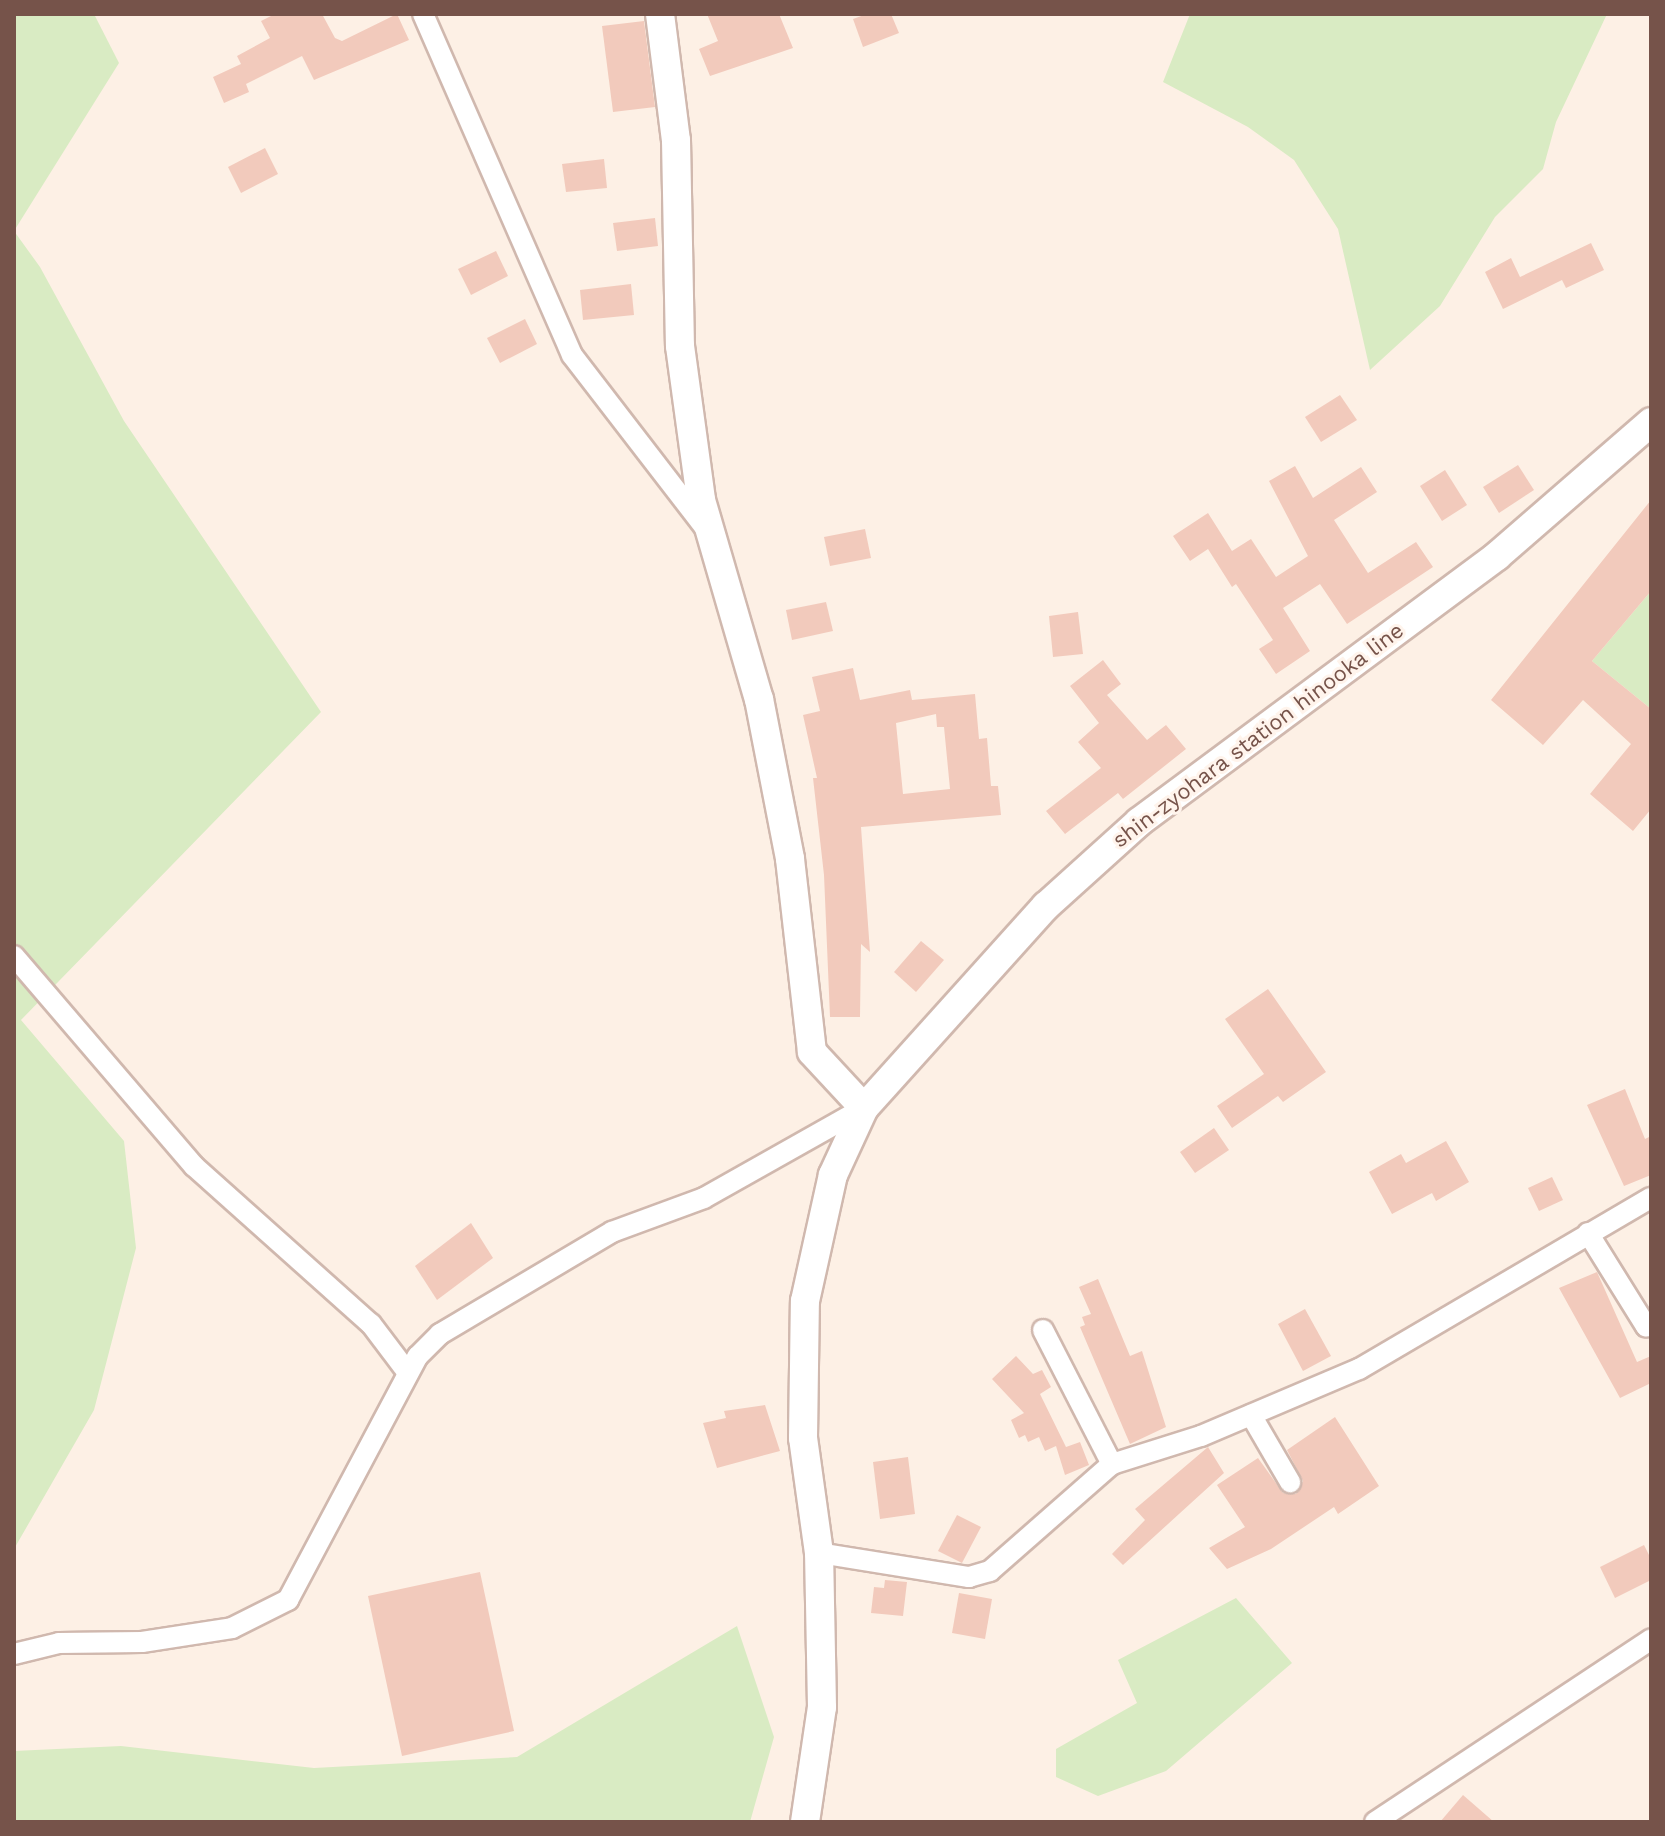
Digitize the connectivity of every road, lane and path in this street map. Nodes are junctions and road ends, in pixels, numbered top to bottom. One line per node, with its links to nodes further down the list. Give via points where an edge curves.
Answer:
1 (423, 14): 4 (street, via 572,355)
2 (660, 14): 4 (main road, via 676,140 680,346 701,500)
3 (1651, 422): 6 (main road, shin-zyohara station hinooka line, via 1497,556 1139,822 1046,906)
4 (718, 544): 6 (main road, via 759,699 790,859 812,1052)
5 (14, 956): 11 (street, via 194,1166 371,1324)
6 (864, 1108): 11 (street, via 704,1198 612,1232 533,1275 440,1334); 15 (main road, shin-zyohara station hinooka line, via 833,1175 805,1301 803,1438)
7 (1651, 1198): 8 (street)
8 (1588, 1233): 9 (street, via 1646,1326); 12 (street, via 1359,1369)
9 (1651, 1324)
10 (1043, 1330): 13 (street)
11 (408, 1373): 17 (street, via 288,1600 232,1628 142,1642 59,1643)
12 (1251, 1415): 13 (street); 14 (street)
13 (1112, 1464): 15 (street, via 990,1571 969,1577)
14 (1290, 1482)
15 (819, 1553): 18 (main road, shin-zyohara station hinooka line, via 822,1707)
16 (1651, 1639): 19 (street)
17 (14, 1654)
18 (805, 1822)
19 (1375, 1822)

